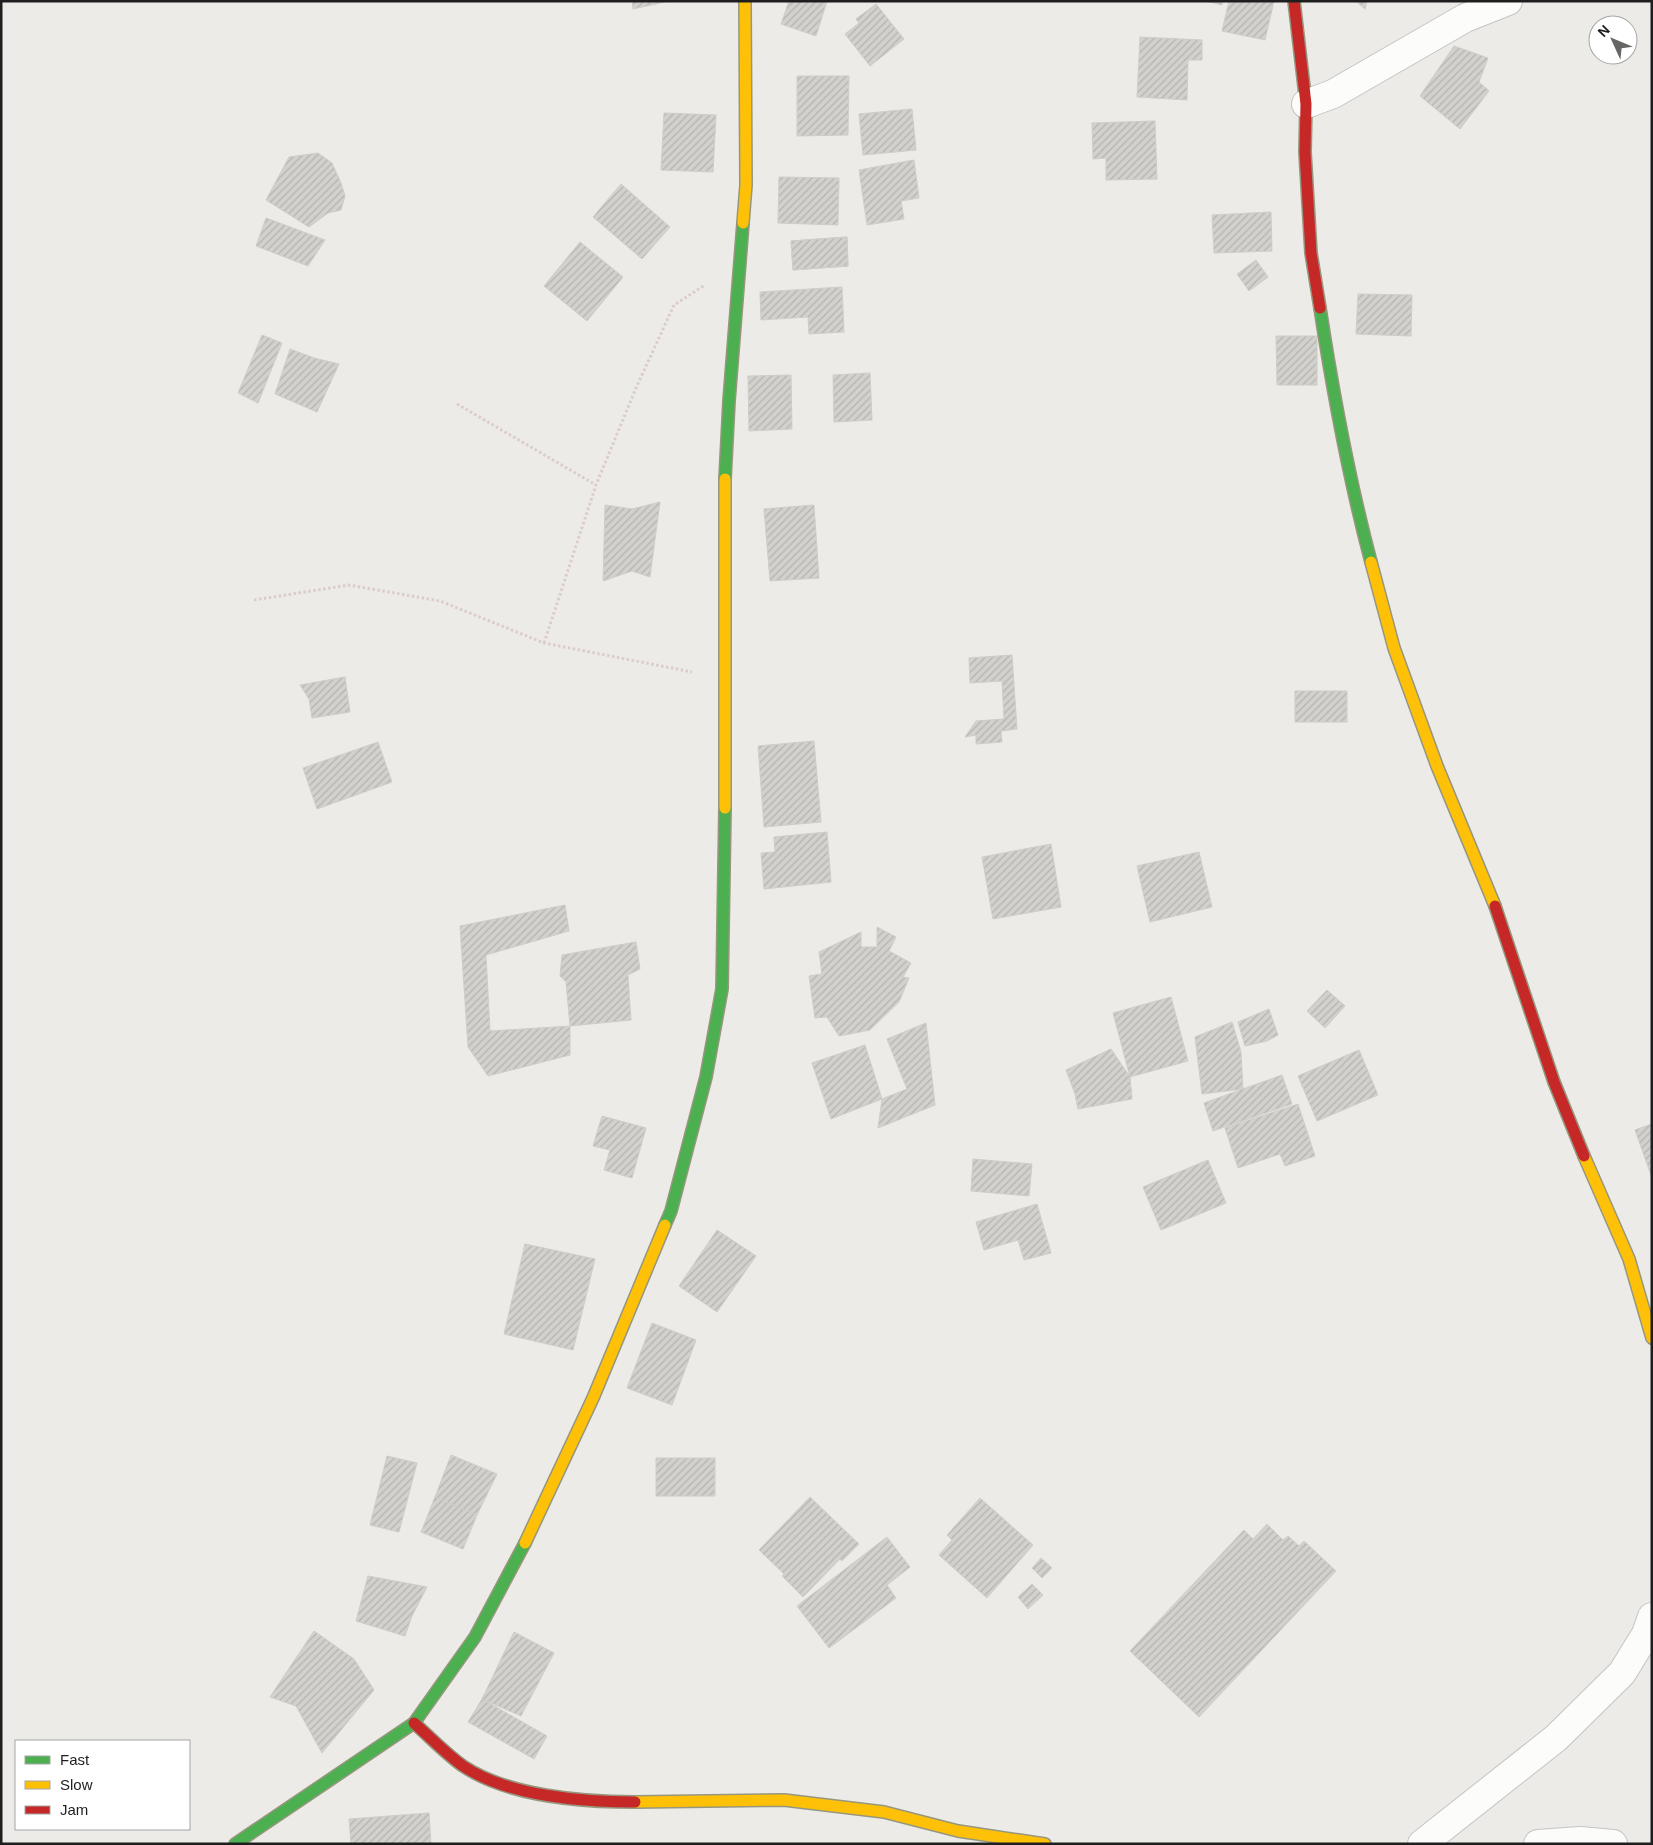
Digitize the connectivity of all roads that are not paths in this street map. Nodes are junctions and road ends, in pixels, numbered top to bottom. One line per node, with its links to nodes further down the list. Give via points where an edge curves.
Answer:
1 (745, 1): 7 (street, via 746,185 724,506 725,874 722,989 706,1077 671,1211 593,1398 530,1533 475,1637)
2 (1294, 1): 4 (street)
3 (1508, 1): 4 (street, via 1465,18 1333,94)
4 (1306, 104): 5 (street, via 1305,152 1311,253 1331,379 1362,523 1394,648 1437,766 1491,895 1554,1082 1629,1259)
5 (1652, 1338)
6 (1652, 1617): 10 (street, via 1646,1634 1622,1673 1556,1738)
7 (414, 1724): 8 (street); 9 (street, via 463,1766 492,1782 532,1793 606,1802 784,1800 884,1812 958,1831)
8 (235, 1844)
9 (1045, 1844)
10 (1422, 1844)
11 (1538, 1844): 12 (street, via 1580,1841)
12 (1613, 1844)

